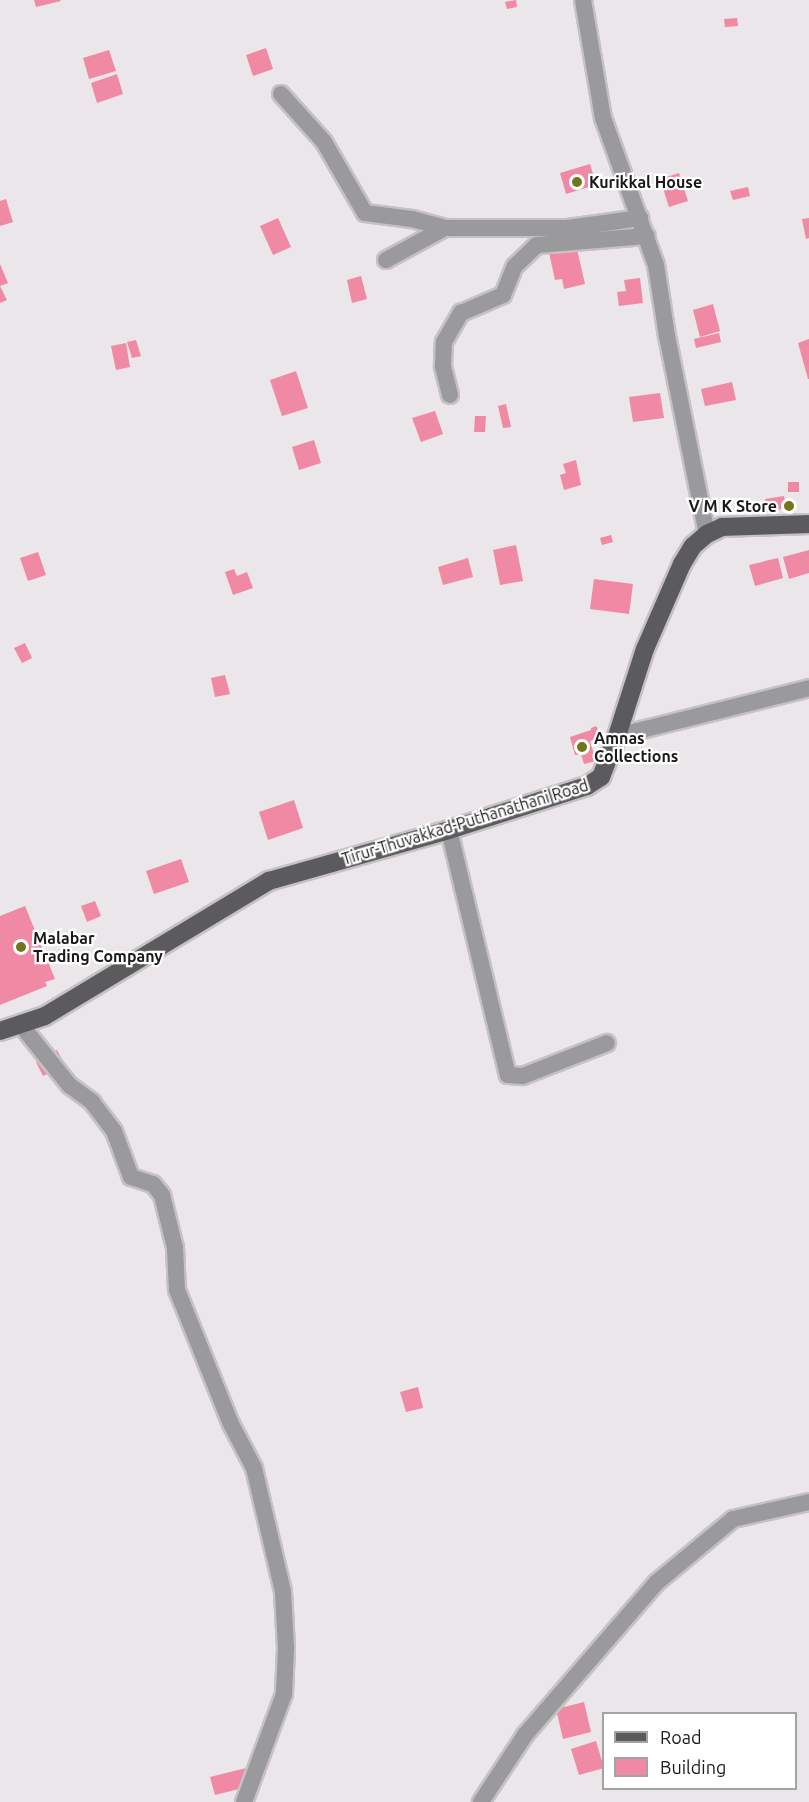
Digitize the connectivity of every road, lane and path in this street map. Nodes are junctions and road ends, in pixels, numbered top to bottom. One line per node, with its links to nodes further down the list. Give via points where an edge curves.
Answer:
1 (583, 0): 3 (street, via 603,118)
2 (280, 94): 4 (street, via 324,142 365,213)
3 (640, 218): 4 (street, via 568,228); 5 (street)
4 (445, 228): 6 (street)
5 (647, 236): 7 (street, via 537,245 515,266 503,295 461,313 444,342 443,366); 9 (street, via 656,265)
6 (386, 260)
7 (450, 395)
8 (809, 524): 9 (main road, via 722,527)
9 (707, 534): 11 (main road, Tirur-Thuvakkad-Puthanathani Road, via 693,546 682,564 645,649)
10 (809, 688): 11 (street)
11 (617, 736): 12 (main road, Tirur-Thuvakkad-Puthanathani Road, via 601,777 587,786)
12 (449, 830): 13 (main road, Tirur-Thuvakkad-Puthanathani Road, via 269,881 45,1016); 15 (street, via 508,1075 522,1076)
13 (21, 1024): 14 (main road, Tirur-Thuvakkad-Puthanathani Road); 17 (street, via 69,1085 92,1102 114,1131 131,1177 153,1184 162,1195 175,1248 177,1290 223,1404 254,1468 283,1592 286,1648 284,1694)
14 (0, 1031)
15 (607, 1043)
16 (809, 1502): 18 (street, via 733,1519 656,1583 525,1735)
17 (244, 1802)
18 (481, 1802)

